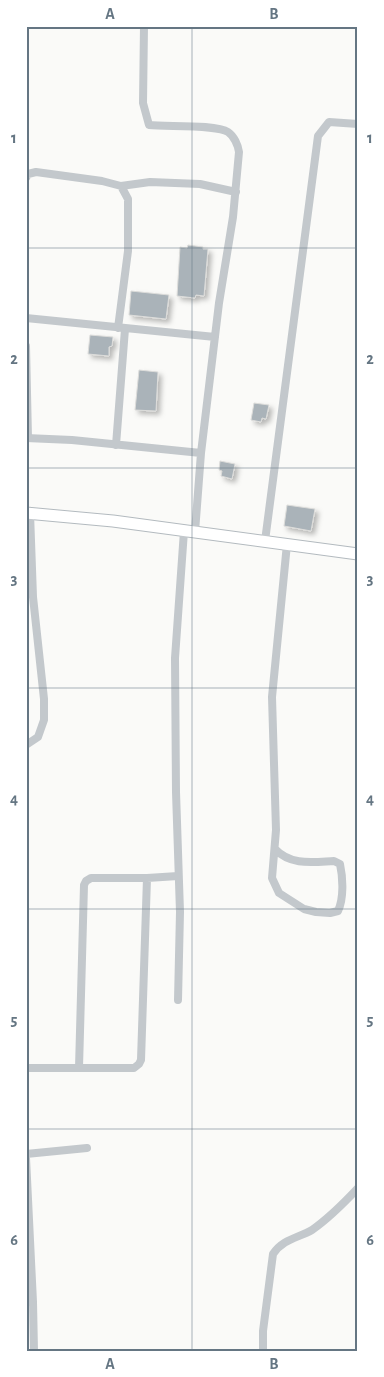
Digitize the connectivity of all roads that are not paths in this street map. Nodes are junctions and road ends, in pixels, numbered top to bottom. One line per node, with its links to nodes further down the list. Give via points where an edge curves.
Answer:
1 (144, 26): 5 (street, via 143,103 149,125 208,127 227,131 238,145)
2 (358, 124): 15 (street, via 329,122 318,136)
3 (26, 178): 4 (street, via 36,172)
4 (121, 186): 5 (street, via 150,182 200,184); 7 (street, via 128,199)
5 (236, 192): 8 (street)
6 (26, 318): 7 (street)
7 (122, 328): 8 (street); 11 (street)
8 (215, 337): 12 (street)
9 (26, 346): 10 (street)
10 (27, 438): 11 (street)
11 (116, 444): 12 (street)
12 (201, 453): 14 (street)
13 (28, 513): 14 (main road); 18 (street, via 44,720 38,737)
14 (189, 531): 15 (main road); 20 (street, via 175,658)
15 (265, 541): 16 (main road)
16 (287, 544): 17 (main road); 19 (street, via 272,697)
17 (358, 554)
18 (26, 746)
19 (275, 850): 19 (street, via 296,862 334,861 340,864 338,911 304,909 279,893 272,878)
20 (178, 876): 21 (street); 22 (street)
21 (146, 878): 24 (street, via 91,878 84,885); 24 (street, via 142,1060 134,1068)
22 (178, 1000)
23 (26, 1068): 24 (street)
24 (79, 1068)
25 (88, 1148): 26 (street)
26 (26, 1156): 28 (street)
27 (358, 1188): 30 (street, via 326,1220 278,1246 273,1254)
28 (30, 1302): 29 (street)
29 (34, 1351)
30 (263, 1351)

